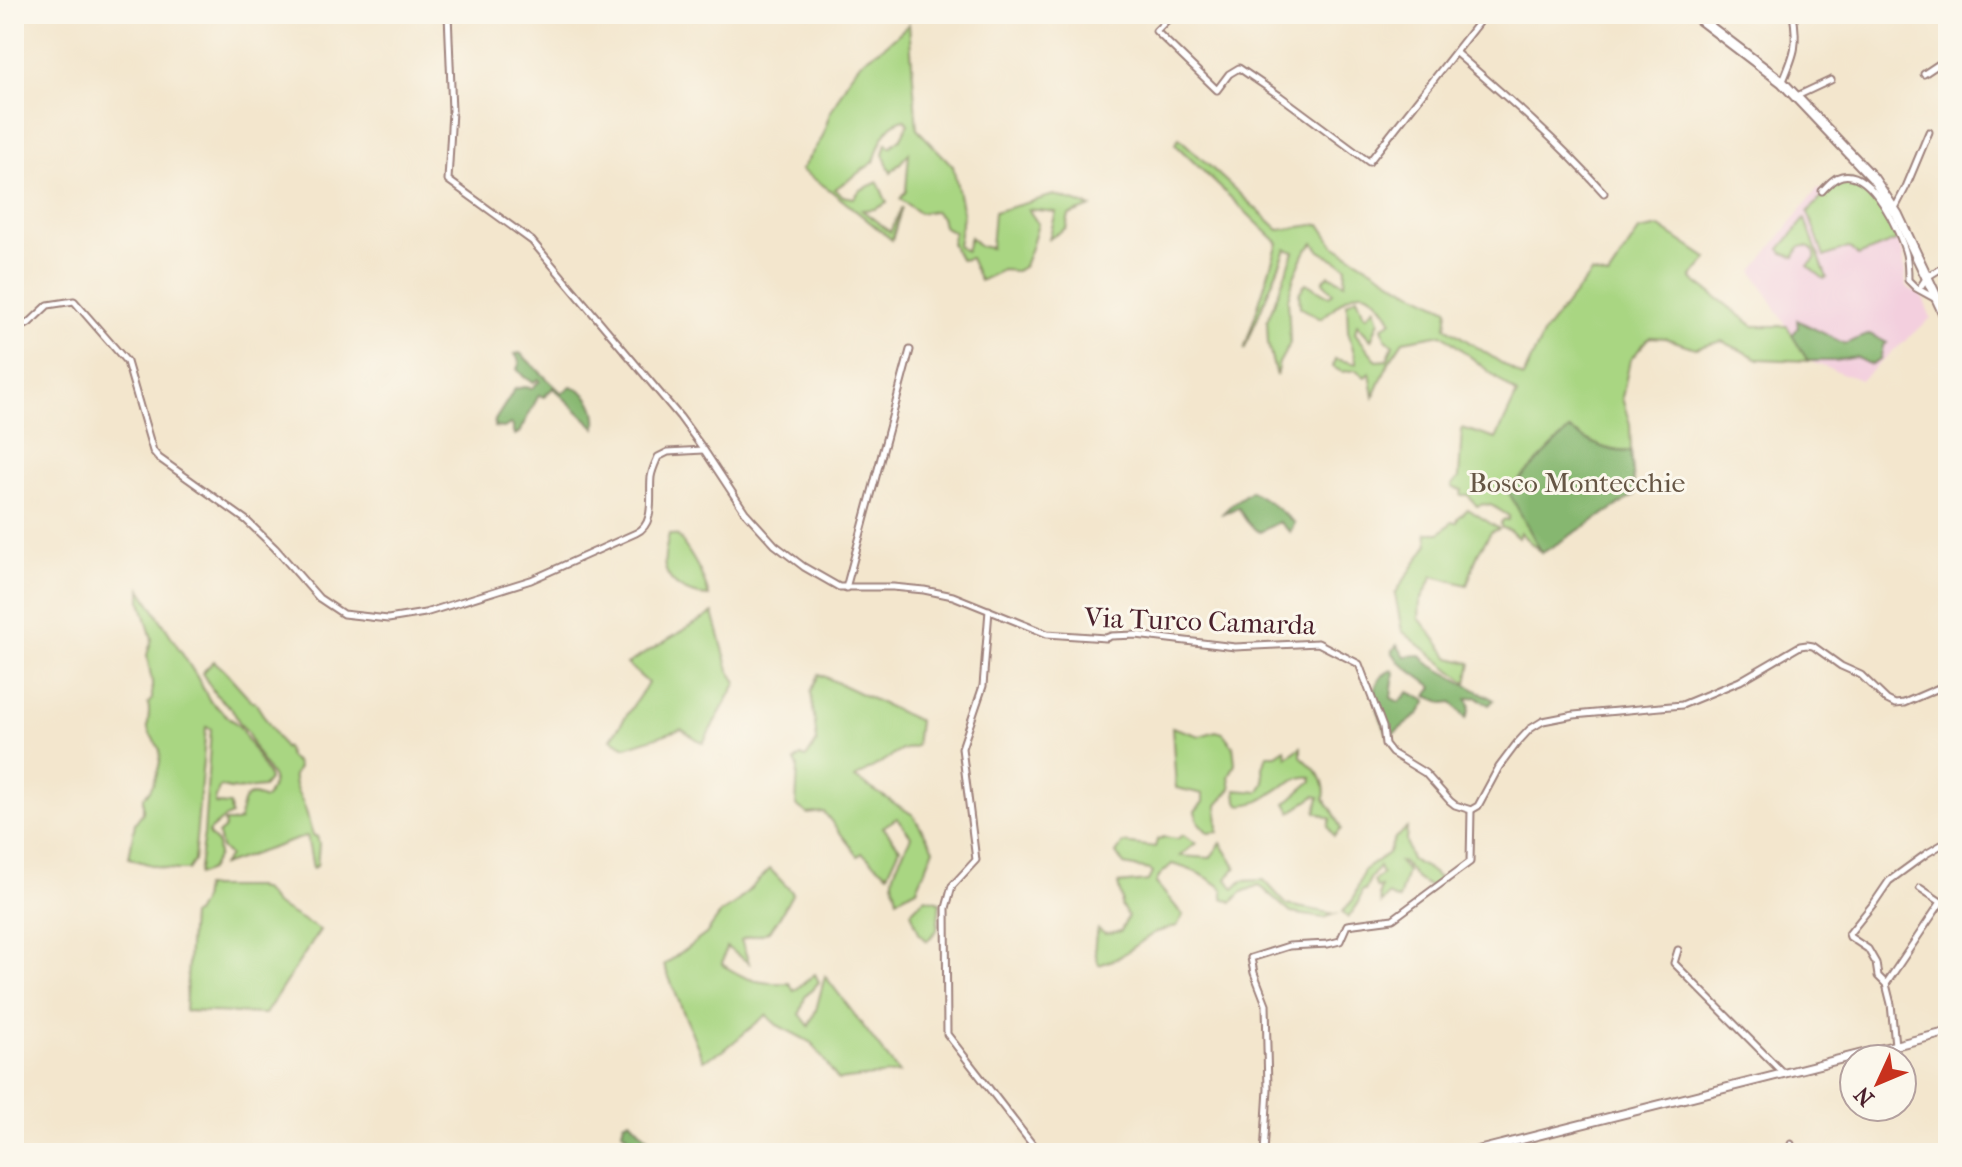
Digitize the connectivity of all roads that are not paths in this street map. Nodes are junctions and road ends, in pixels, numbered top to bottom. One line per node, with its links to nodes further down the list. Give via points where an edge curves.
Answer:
1 (448, 14): 21 (street, Via Turco Camarda, via 448,180 532,241)
2 (1173, 14): 6 (street, via 1156,31 1217,90 1239,68 1369,162)
3 (1485, 14): 6 (street)
4 (1693, 14): 10 (main road)
5 (1793, 14): 10 (street, via 1796,47)
6 (1456, 53): 14 (street, via 1576,161)
7 (1948, 58): 8 (street)
8 (1924, 74)
9 (1831, 80): 11 (street)
10 (1782, 82): 11 (main road)
11 (1796, 96): 15 (main road, via 1873,178)
12 (1929, 132): 15 (street)
13 (1822, 191): 17 (street, via 1836,178 1858,177 1899,234 1908,280)
14 (1604, 193)
15 (1894, 209): 17 (main road)
16 (1948, 264): 17 (street)
17 (1922, 286): 18 (main road)
18 (1948, 322)
19 (14, 331): 21 (street, via 48,305 74,301 127,362 159,458 246,520 319,598 343,614 388,619 425,613 531,580 643,530 649,521 651,474 658,457)
20 (910, 350): 22 (street)
21 (704, 450): 22 (street, Via Turco Camarda, via 745,512 775,545)
22 (846, 588): 23 (street, Via Turco Camarda, via 912,588)
23 (989, 610): 25 (street, Via Turco Camarda, via 1047,634 1136,635 1235,647 1324,645 1359,664 1388,749 1425,773 1450,801); 36 (street, via 983,686 962,748 976,860 952,886 946,908 947,1034)
24 (1948, 684): 25 (street, via 1895,704 1861,675 1813,646 1800,646 1740,681 1682,705 1543,721 1517,743)
25 (1471, 810): 37 (street, via 1470,862 1393,919 1347,925 1340,941 1289,946 1251,958 1266,1004)
26 (1948, 841): 29 (street, via 1889,881 1849,934 1874,957 1878,976)
27 (1920, 888): 29 (street, via 1941,902)
28 (1678, 950): 34 (street, via 1674,963)
29 (1886, 984): 31 (street)
30 (1948, 1032): 32 (main road)
31 (1895, 1043)
32 (1903, 1043)
33 (1838, 1059): 34 (main road)
34 (1783, 1073): 38 (main road)
35 (1791, 1144): 39 (street)
36 (1039, 1153)
37 (1264, 1153)
38 (1468, 1153)
39 (1791, 1153)

